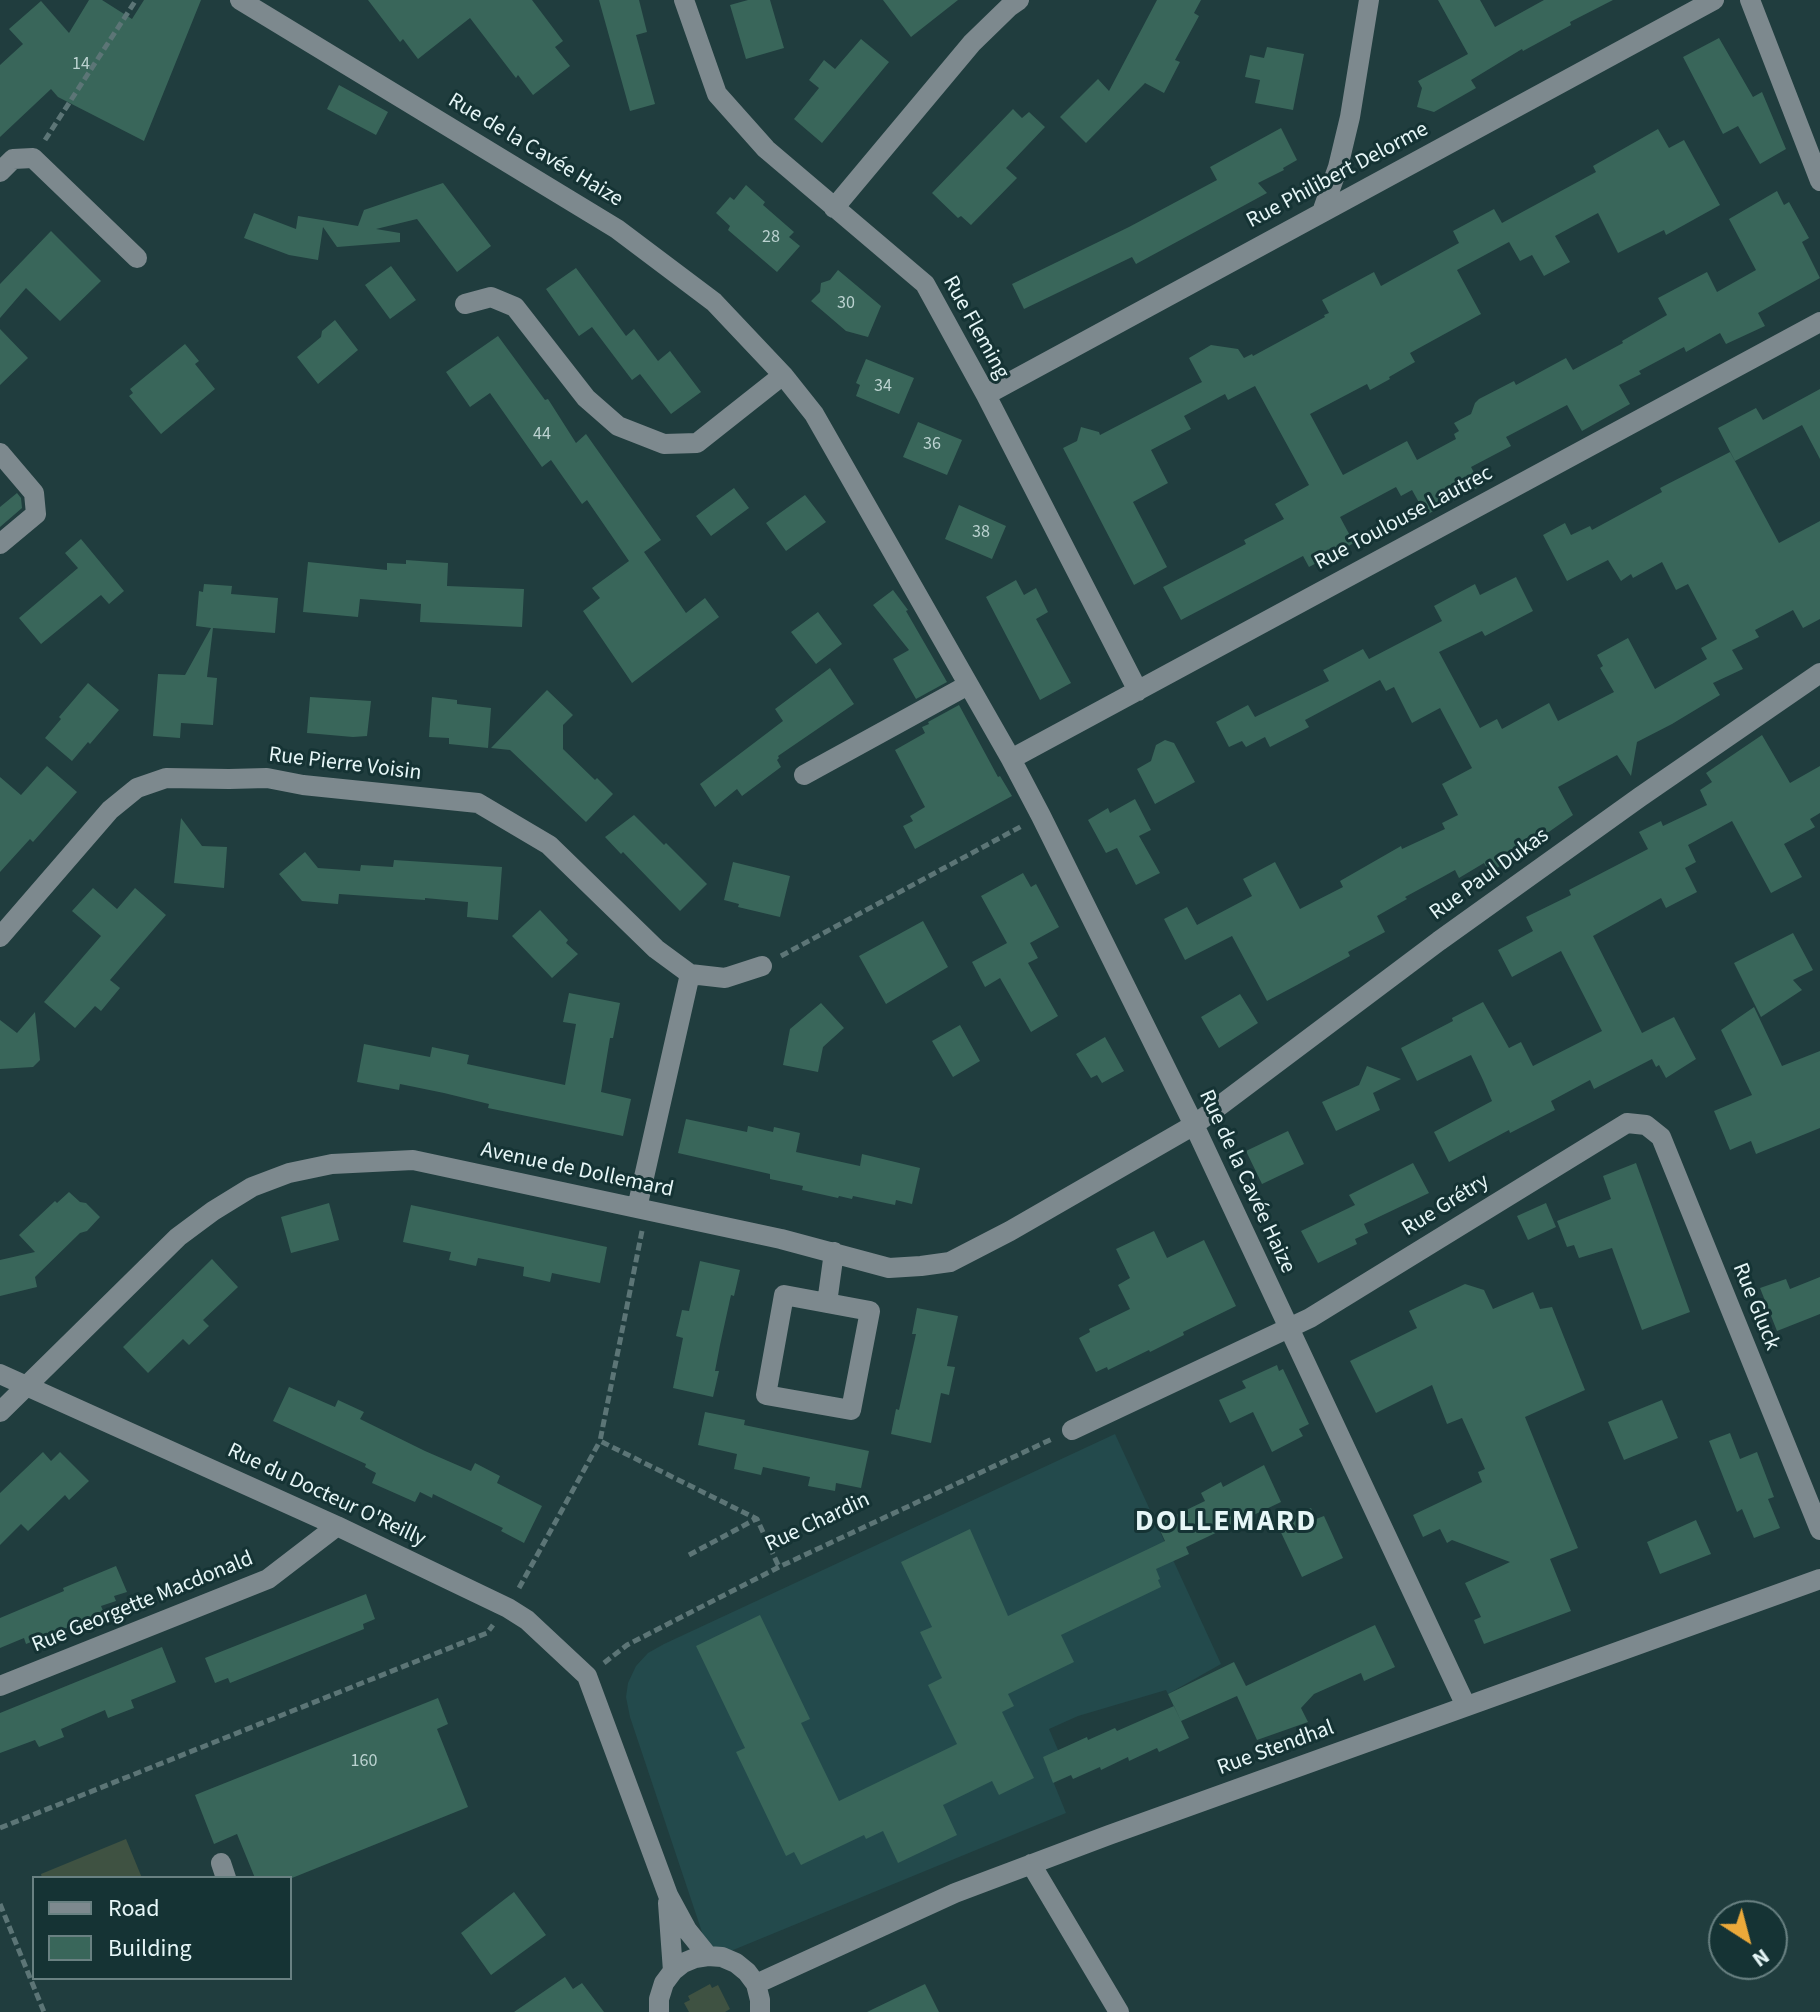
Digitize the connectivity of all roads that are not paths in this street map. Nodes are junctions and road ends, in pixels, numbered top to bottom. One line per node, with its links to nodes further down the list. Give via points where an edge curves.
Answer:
1 (240, 0): 14 (street, Rue de la Cavée Haize, via 617,229 714,302)
2 (684, 0): 9 (street, Rue Fleming, via 717,94 766,149)
3 (1019, 0): 9 (street, via 972,43)
4 (1369, 0): 10 (street, via 1347,129)
5 (1714, 0): 10 (street, Rue Philibert Delorme)
6 (1750, 0): 8 (street)
7 (0, 172): 11 (street, via 13,159 33,158)
8 (1820, 181)
9 (834, 208): 15 (street, Rue Fleming, via 925,284)
10 (1322, 212): 15 (street, Rue Philibert Delorme)
11 (137, 258)
12 (465, 304): 14 (street, via 491,297 515,307 586,398 618,426 664,444 697,443)
13 (1820, 322): 20 (street, Rue Toulouse Lautrec)
14 (783, 375): 19 (street, Rue de la Cavée Haize, via 814,414)
15 (986, 395): 20 (street, Rue Fleming)
16 (0, 453): 17 (street, via 34,493 36,514)
17 (0, 544)
18 (1820, 673): 27 (street, Rue Paul Dukas, via 1439,941)
19 (968, 685): 21 (street, Rue de la Cavée Haize); 22 (street)
20 (1138, 691): 21 (street, Rue Toulouse Lautrec)
21 (1011, 759): 27 (street, Rue de la Cavée Haize)
22 (804, 775)
23 (0, 937): 25 (street, Rue Pierre Voisin, via 110,810 137,788 166,778 267,778 478,803 549,845 656,949)
24 (762, 966): 25 (street, via 725,978)
25 (690, 974): 28 (street)
26 (1627, 1123): 31 (street, Rue Grétry); 37 (street, Rue Gluck, via 1646,1125 1661,1137)
27 (1194, 1125): 29 (street, Avenue de Dollemard, via 950,1262 889,1268); 31 (street, Rue de la Cavée Haize)
28 (641, 1209): 29 (street, Avenue de Dollemard); 33 (street, Avenue de Dollemard, via 413,1160 332,1164 289,1173 252,1187 178,1237)
29 (834, 1252): 30 (street)
30 (827, 1303): 30 (street, via 870,1311 851,1410 766,1395 784,1295)
31 (1289, 1328): 35 (street); 40 (street, Rue de la Cavée Haize)
32 (0, 1374): 33 (street)
33 (28, 1385): 34 (street, Avenue de Dollemard); 36 (street, Rue du Docteur O'Reilly)
34 (0, 1412)
35 (1072, 1430)
36 (337, 1526): 39 (street, Rue Georgette Macdonald, via 268,1579); 42 (street, Rue du Docteur O'Reilly, via 508,1608 587,1676)
37 (1820, 1530)
38 (1820, 1579): 40 (street, Rue Stendhal)
39 (0, 1686)
40 (1466, 1706): 41 (street, Rue Stendhal)
41 (1031, 1864): 45 (street, Rue Stendhal); 48 (street)
42 (668, 1895): 43 (street); 44 (street)
43 (708, 1956): 44 (street); 45 (street, via 736,1963)
44 (673, 1971): 46 (street, via 664,1983)
45 (756, 1984): 47 (street)
46 (659, 2012)
47 (760, 2012)
48 (1119, 2012)

